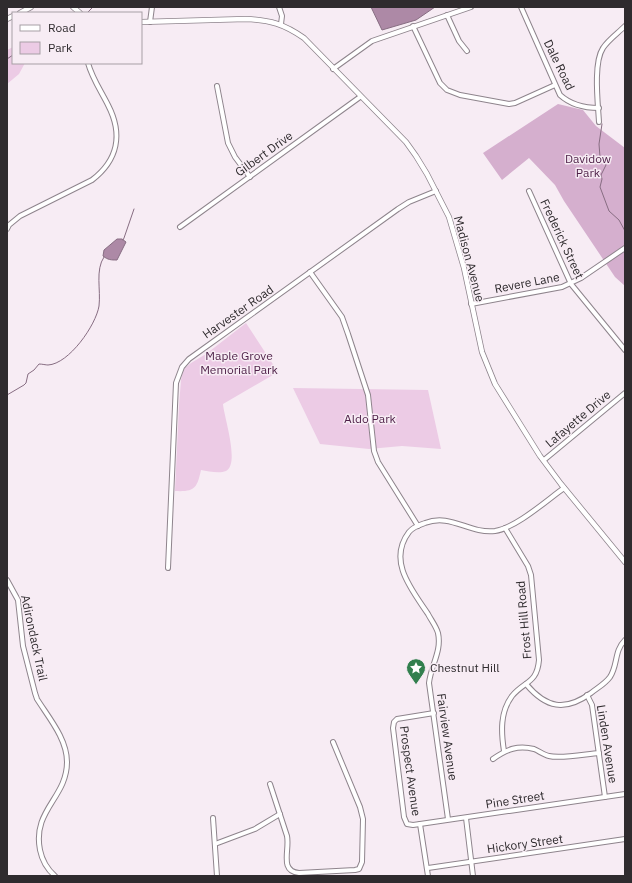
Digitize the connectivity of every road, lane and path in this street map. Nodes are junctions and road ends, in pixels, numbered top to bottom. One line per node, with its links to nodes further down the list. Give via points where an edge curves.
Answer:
1 (31, 7): 6 (street)
2 (152, 7): 9 (street)
3 (279, 7): 10 (street)
4 (471, 7): 7 (street)
5 (521, 7): 16 (street, Dale Road)
6 (22, 12)
7 (447, 15): 11 (street); 13 (street)
8 (142, 22): 9 (street, Madison Avenue)
9 (150, 22): 10 (street, Madison Avenue, via 246,19)
10 (281, 24): 15 (street, Madison Avenue, via 304,38)
11 (413, 26): 15 (street, via 372,41); 16 (street, via 440,83 447,90 460,95 509,104)
12 (625, 26): 19 (street, via 603,47 599,55)
13 (466, 51)
14 (88, 64): 25 (street, via 115,124 117,136 112,157 101,173 92,180 20,216)
15 (333, 70): 18 (street, Madison Avenue)
16 (555, 85): 19 (street, Dale Road, via 560,96 566,101 588,108)
17 (217, 86): 21 (street, via 228,143)
18 (360, 97): 21 (street, Gilbert Drive); 22 (street, Madison Avenue, via 406,142)
19 (599, 108): 20 (street)
20 (600, 122)
21 (250, 177): 24 (street, Gilbert Drive)
22 (436, 191): 27 (street, Harvester Road, via 398,209); 29 (street, Madison Avenue, via 458,245)
23 (529, 191): 28 (street, Frederick Street)
24 (180, 227)
25 (7, 229)
26 (625, 248): 28 (street, Revere Lane)
27 (310, 272): 34 (street, via 342,317 368,395 374,451 378,462); 37 (street, Harvester Road, via 189,359 182,367 176,383)
28 (571, 284): 29 (street, Revere Lane); 30 (street, Frederick Street)
29 (471, 304): 32 (street, Madison Avenue, via 482,352 495,384)
30 (625, 350)
31 (625, 393): 32 (street, Lafayette Drive)
32 (544, 460): 33 (street, Madison Avenue)
33 (564, 488): 35 (street); 36 (street, Madison Avenue)
34 (418, 526): 35 (street, via 436,520 453,521 476,530 497,531); 42 (street, Fairview Avenue, via 411,531 403,544 400,563 402,572 437,631 439,646 429,683)
35 (505, 528): 40 (street, Frost Hill Road, via 528,566 532,587 539,660 536,675)
36 (625, 562)
37 (168, 568)
38 (7, 580): 60 (street, Adirondack Trail, via 18,600 23,646 37,699 62,741 66,753 64,782 43,817 38,834 41,854 46,866)
39 (625, 640): 41 (street, via 617,652 610,676)
40 (526, 684): 41 (street, via 538,698 552,704 571,704); 44 (street, Frost Hill Road, via 513,696 504,714)
41 (587, 695): 45 (street, Linden Avenue, via 592,705)
42 (434, 713): 53 (street, Fairview Avenue); 54 (street, Prospect Avenue, via 394,722 404,817)
43 (333, 742): 50 (street, via 363,819 359,869 294,872 287,866 288,840)
44 (504, 751): 45 (street, via 525,748 549,756); 46 (street)
45 (599, 752): 49 (street, Linden Avenue)
46 (493, 758)
47 (270, 784): 50 (street)
48 (625, 794): 49 (street, Pine Street)
49 (605, 797): 52 (street, Pine Street)
50 (280, 814): 57 (street, via 255,829)
51 (213, 818): 57 (street)
52 (466, 818): 53 (street, Pine Street); 58 (street)
53 (448, 819): 55 (street, Pine Street)
54 (407, 824): 55 (street, Pine Street)
55 (420, 824): 59 (street)
56 (625, 839): 58 (street, Hickory Street)
57 (215, 844): 61 (street)
58 (472, 862): 59 (street, Hickory Street); 63 (street)
59 (428, 868): 62 (street)
60 (55, 876)
61 (217, 876)
62 (428, 876)
63 (473, 876)

